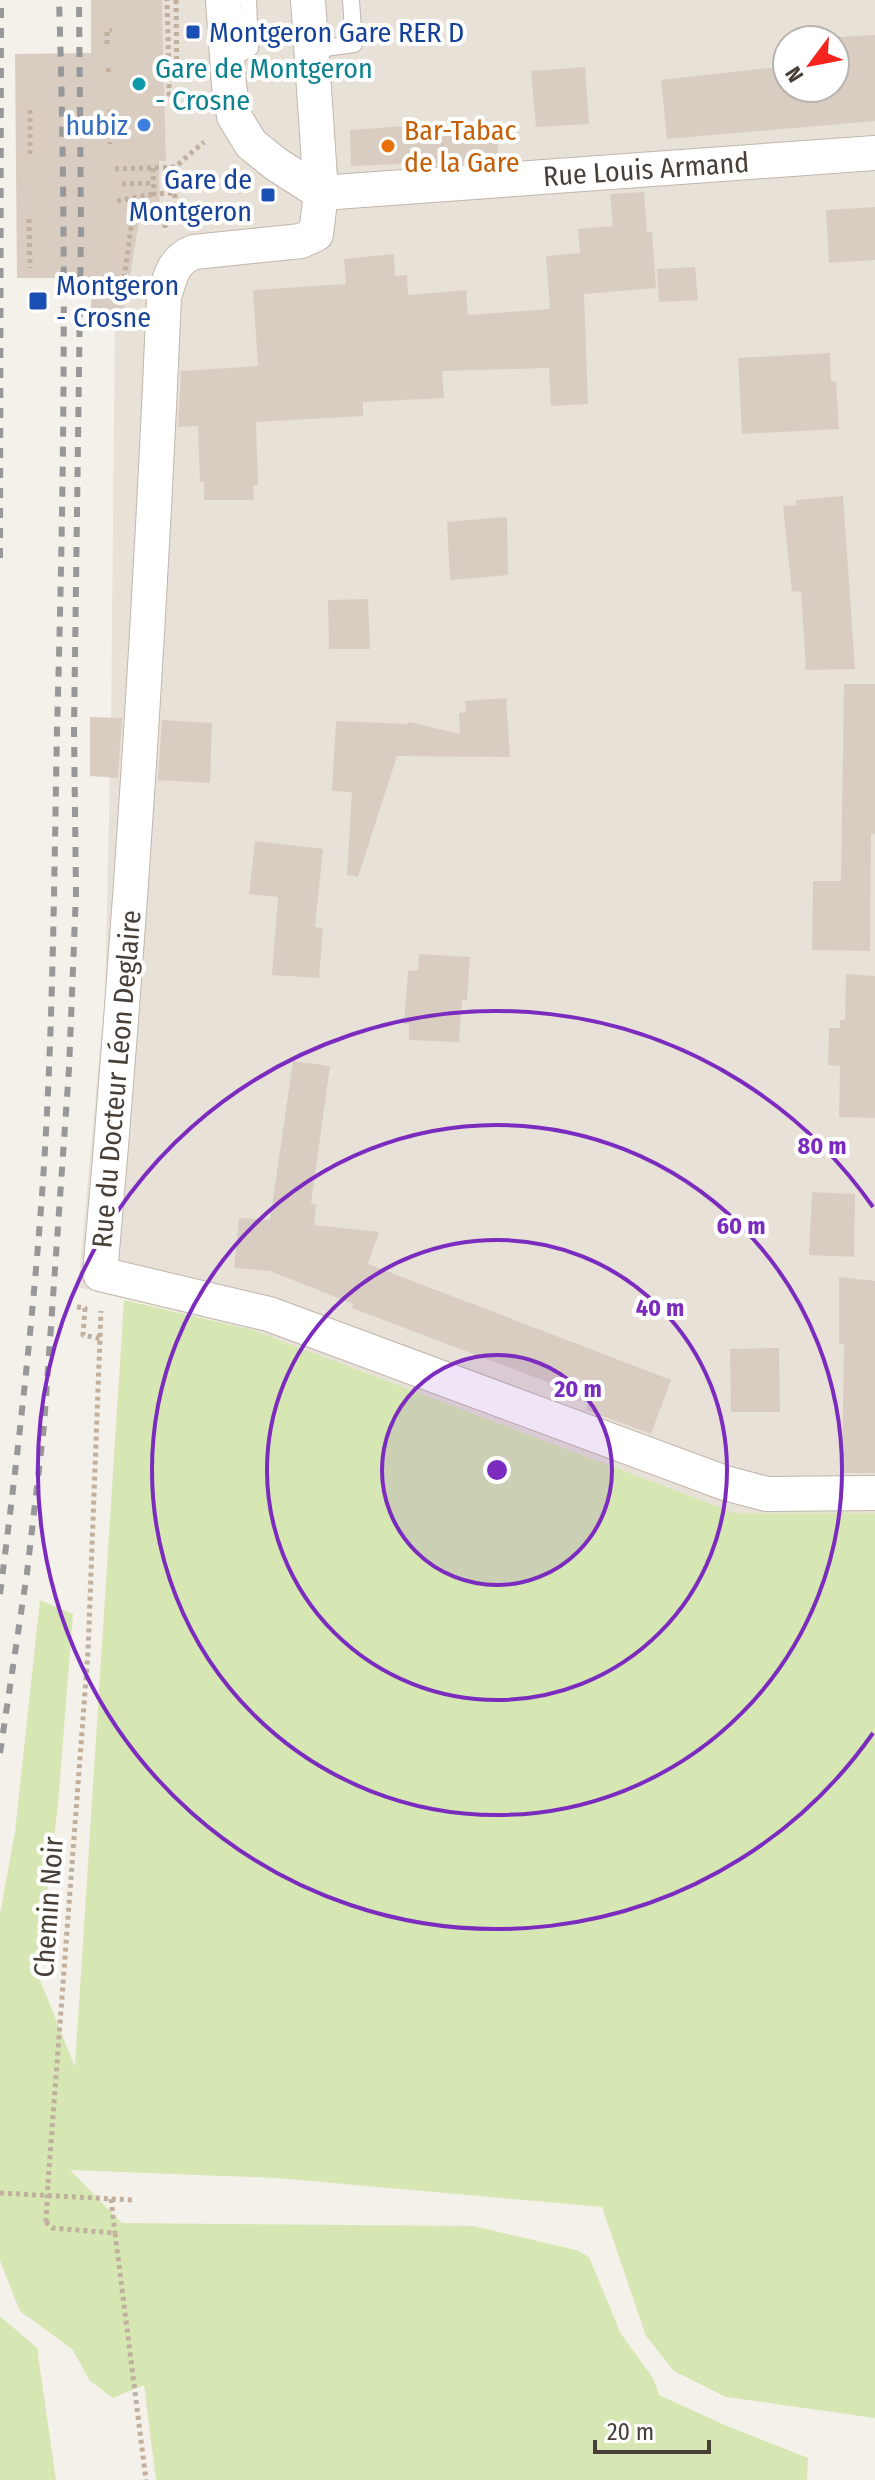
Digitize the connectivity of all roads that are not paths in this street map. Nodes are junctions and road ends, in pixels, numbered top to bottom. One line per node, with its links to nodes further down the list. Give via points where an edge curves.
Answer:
1 (223, 0): 6 (street)
2 (248, 0): 6 (lane, via 250,48)
3 (308, 0): 5 (street)
4 (351, 0): 5 (lane, via 354,44)
5 (311, 50): 7 (street)
6 (229, 60): 8 (street, via 234,116)
7 (314, 111): 8 (street, via 301,134 280,144); 10 (street)
8 (251, 144): 10 (street)
9 (875, 153): 10 (street, Rue Louis Armand)
10 (321, 193): 11 (street, Rue du Docteur Léon Deglaire, via 316,234 301,241 183,256 164,297 149,630 100,1274 269,1314 725,1483 767,1494)
11 (875, 1493)

